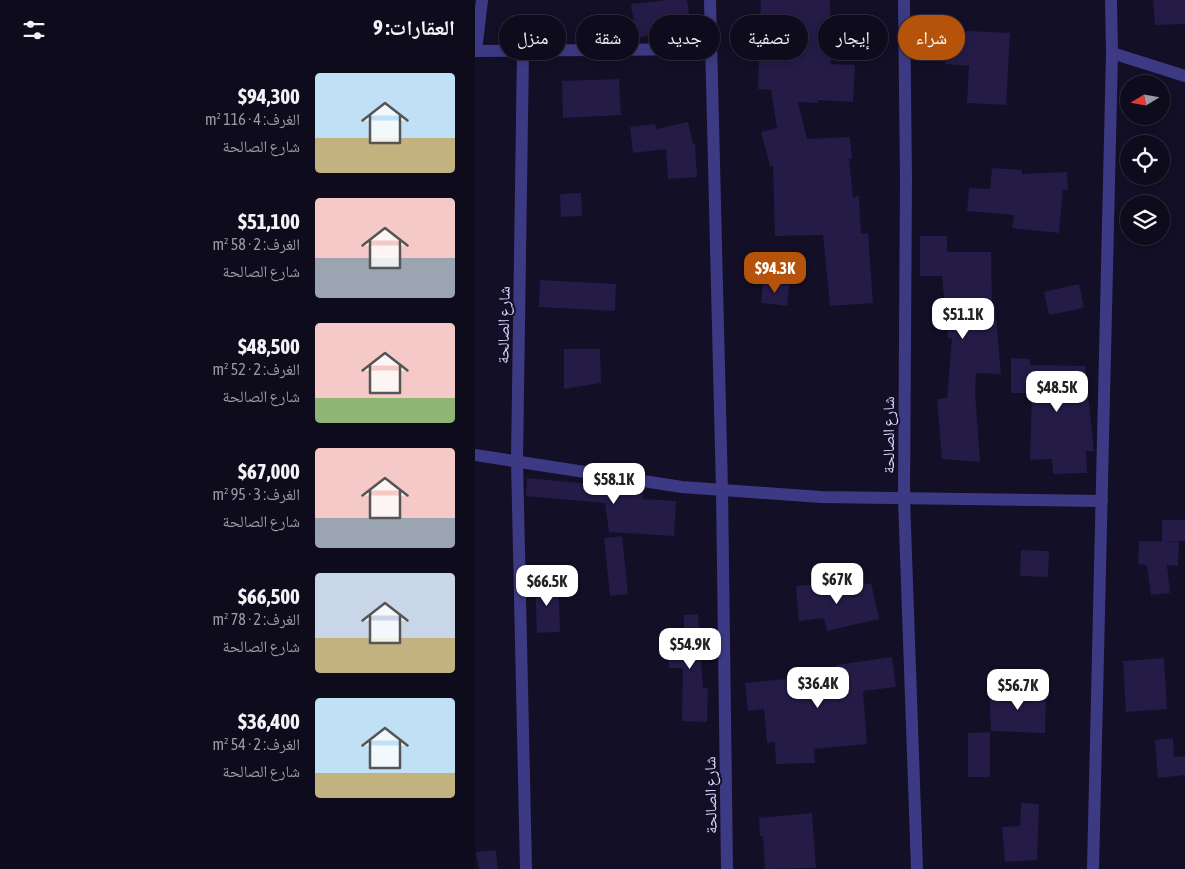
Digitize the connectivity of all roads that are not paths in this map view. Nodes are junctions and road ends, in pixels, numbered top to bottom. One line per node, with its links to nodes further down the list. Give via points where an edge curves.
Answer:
1 (482, 0): 7 (street)
2 (710, 0): 5 (street, شارع الصالحة)
3 (904, 0): 17 (street, شارع الصالحة)
4 (1111, 0): 10 (street)
5 (710, 15)
6 (649, 50): 9 (street)
7 (475, 51): 8 (street)
8 (499, 51)
9 (566, 51)
10 (1113, 53): 13 (street); 18 (street)
11 (523, 60): 15 (street, شارع الصالحة)
12 (711, 60): 16 (street, شارع الصالحة)
13 (1185, 76)
14 (475, 455): 15 (street)
15 (517, 460): 16 (street, via 682,487); 19 (street, شارع الصالحة)
16 (722, 490): 17 (street, via 821,497); 20 (street, شارع الصالحة)
17 (904, 498): 18 (street); 21 (street, شارع الصالحة)
18 (1101, 501): 22 (street)
19 (526, 869)
20 (727, 869)
21 (917, 869)
22 (1093, 869)

